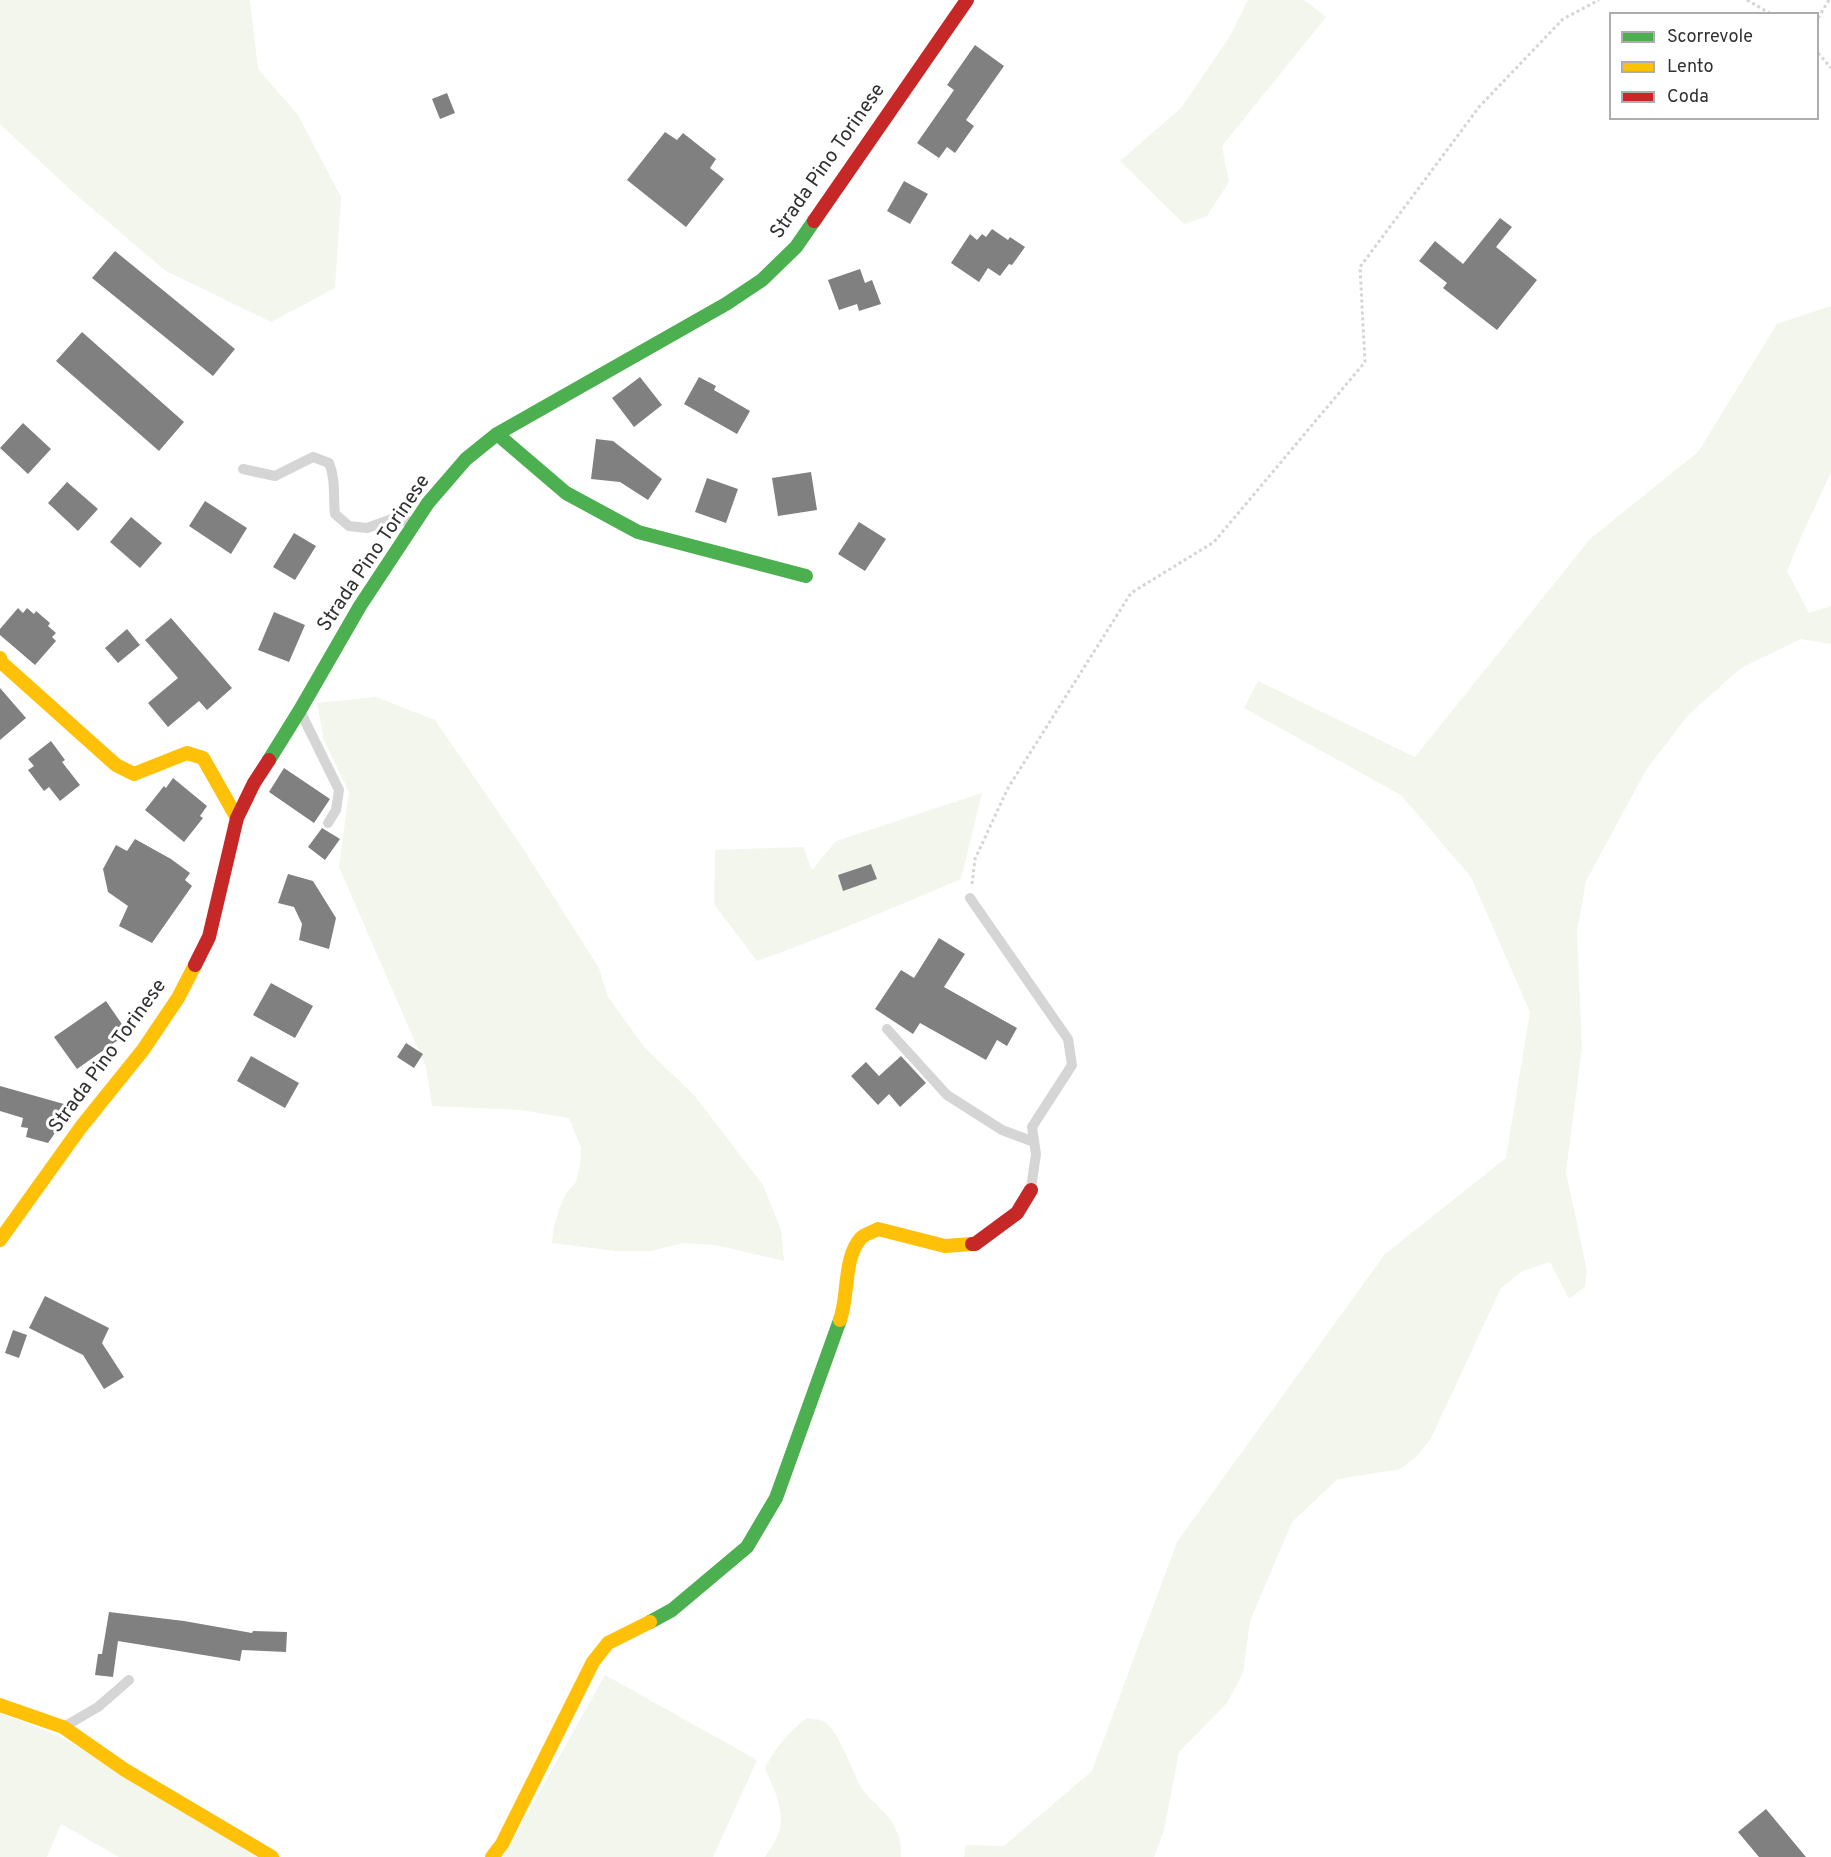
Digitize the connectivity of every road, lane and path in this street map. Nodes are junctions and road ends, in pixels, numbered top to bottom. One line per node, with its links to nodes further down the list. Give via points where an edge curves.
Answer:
1 (968, 0): 9 (street, Strada Pino Torinese, via 796,247 762,280)
2 (1599, 0): 17 (path, via 1563,19 1479,107 1359,267 1365,362 1214,542 1131,592 1008,788 975,859)
3 (1747, 0): 5 (path)
4 (1829, 0): 6 (path)
5 (1768, 12)
6 (1819, 16)
7 (1819, 54): 8 (path)
8 (1831, 68)
9 (497, 434): 11 (street, Strada Pino Torinese, via 466,459); 12 (street, via 566,493 638,532)
10 (243, 469): 11 (lane, via 275,476 313,457 329,464 334,476 335,514 349,526 367,528 392,519)
11 (416, 522): 14 (street, Strada Pino Torinese, via 360,606)
12 (806, 576)
13 (0, 657): 15 (street, via 2,663 116,765 134,774 187,753 203,758)
14 (300, 710): 15 (street, Strada Pino Torinese); 16 (lane, via 339,789 336,810)
15 (237, 818): 21 (street, Strada Pino Torinese, via 208,937 178,998)
16 (328, 823)
17 (970, 898): 19 (lane, via 1068,1039 1072,1065 1032,1127)
18 (887, 1029): 19 (lane, via 947,1095 1002,1130)
19 (1034, 1142): 20 (lane)
20 (1031, 1190): 26 (street, via 1017,1213 975,1244 945,1246 878,1229 862,1237 851,1255 844,1310 776,1498 747,1547 672,1610 608,1643 593,1662)
21 (0, 1240)
22 (129, 1680): 24 (lane, via 98,1707)
23 (0, 1705): 24 (street)
24 (63, 1727): 25 (street, via 125,1770)
25 (272, 1857)
26 (492, 1857)

